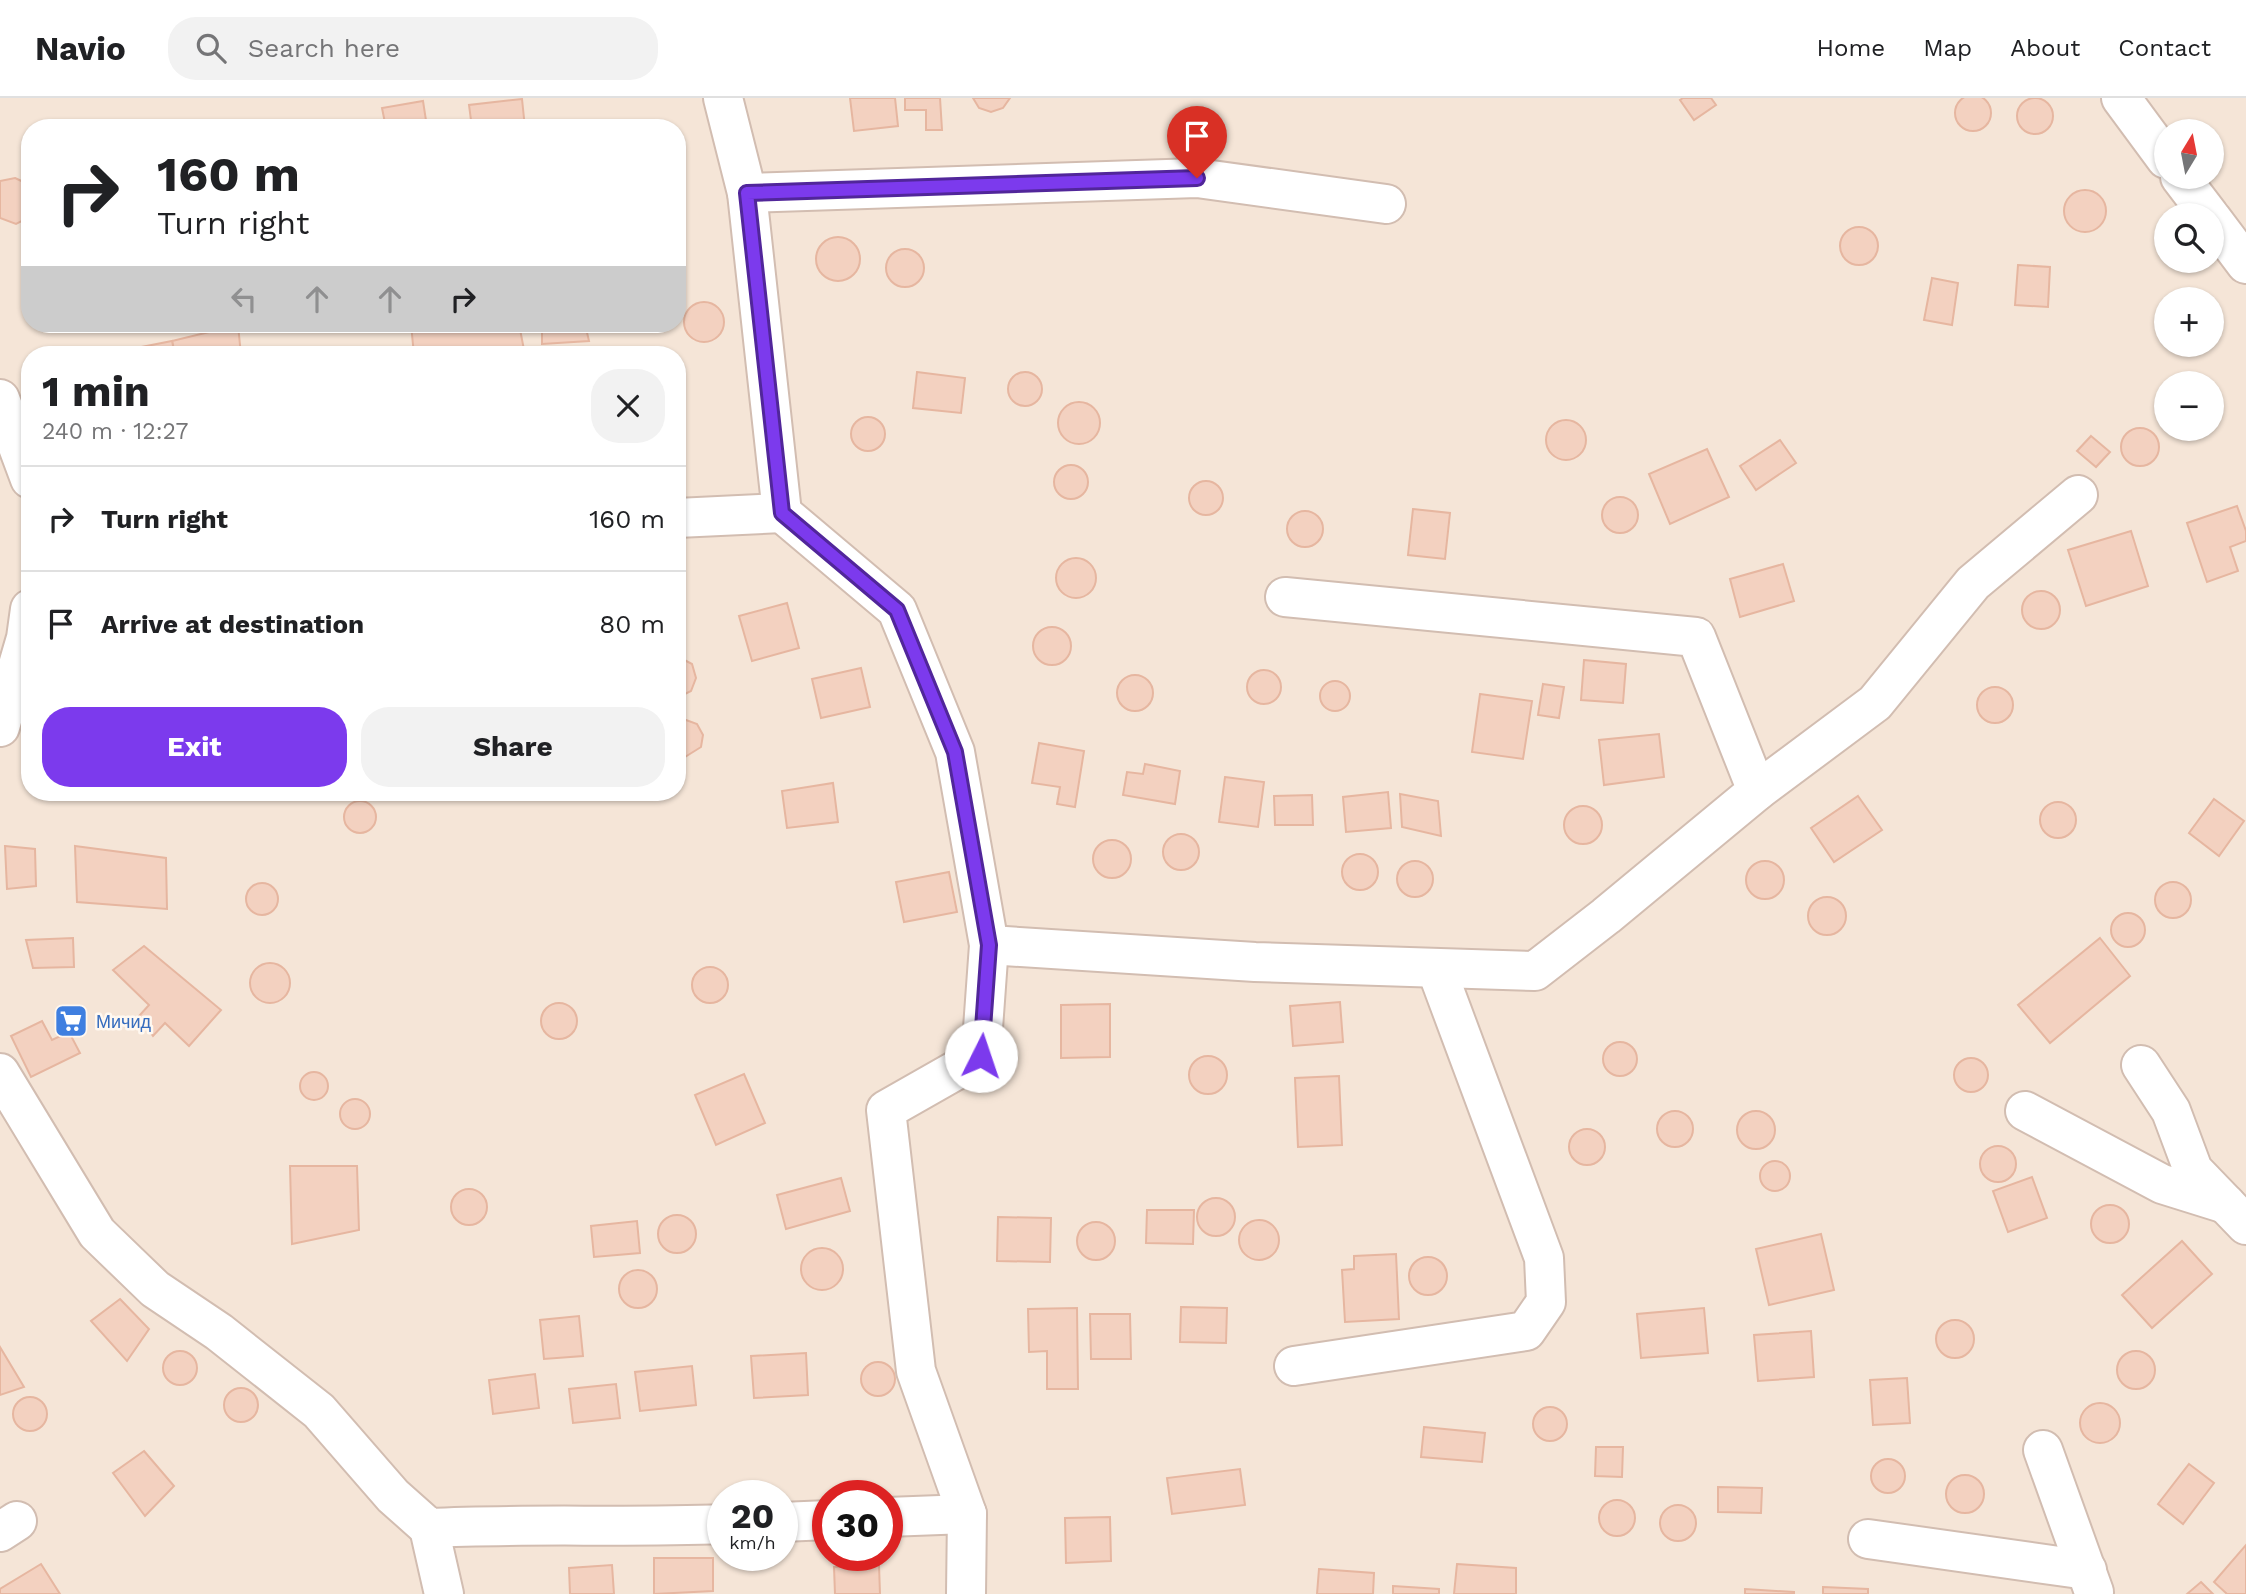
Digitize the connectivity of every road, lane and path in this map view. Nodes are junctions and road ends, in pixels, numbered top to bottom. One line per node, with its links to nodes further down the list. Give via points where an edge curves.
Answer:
1 (723, 98): 5 (street)
2 (2121, 98): 3 (street)
3 (2154, 143)
4 (2189, 189): 6 (street)
5 (747, 193): 7 (street, via 1197,178); 13 (street)
6 (2200, 203)
7 (1386, 204)
8 (2224, 234): 9 (street)
9 (2246, 264)
10 (0, 399): 11 (street)
11 (21, 455)
12 (2078, 495): 18 (street, via 1973,583 1875,703)
13 (782, 513): 14 (street); 19 (street, via 897,610 955,752)
14 (686, 518)
15 (1285, 597): 18 (street, via 1696,637)
16 (21, 675): 17 (street)
17 (0, 727)
18 (1757, 791): 20 (street, via 1535,971)
19 (989, 945): 20 (street); 27 (street, via 981,1056 886,1110 916,1371)
20 (1436, 968): 25 (street, via 1544,1258 1546,1302 1526,1331)
21 (2141, 1065): 24 (street, via 2171,1111 2193,1170)
22 (0, 1073): 30 (street, via 97,1233 155,1289 219,1332 319,1411 393,1496)
23 (2025, 1111): 24 (street, via 2162,1184)
24 (2236, 1214)
25 (1294, 1366)
26 (2043, 1450): 32 (street)
27 (967, 1514): 28 (street); 34 (street)
28 (903, 1516)
29 (707, 1524): 30 (street)
30 (429, 1528): 33 (street)
31 (1868, 1539): 32 (street)
32 (2091, 1582)
33 (444, 1594)
34 (966, 1594)

